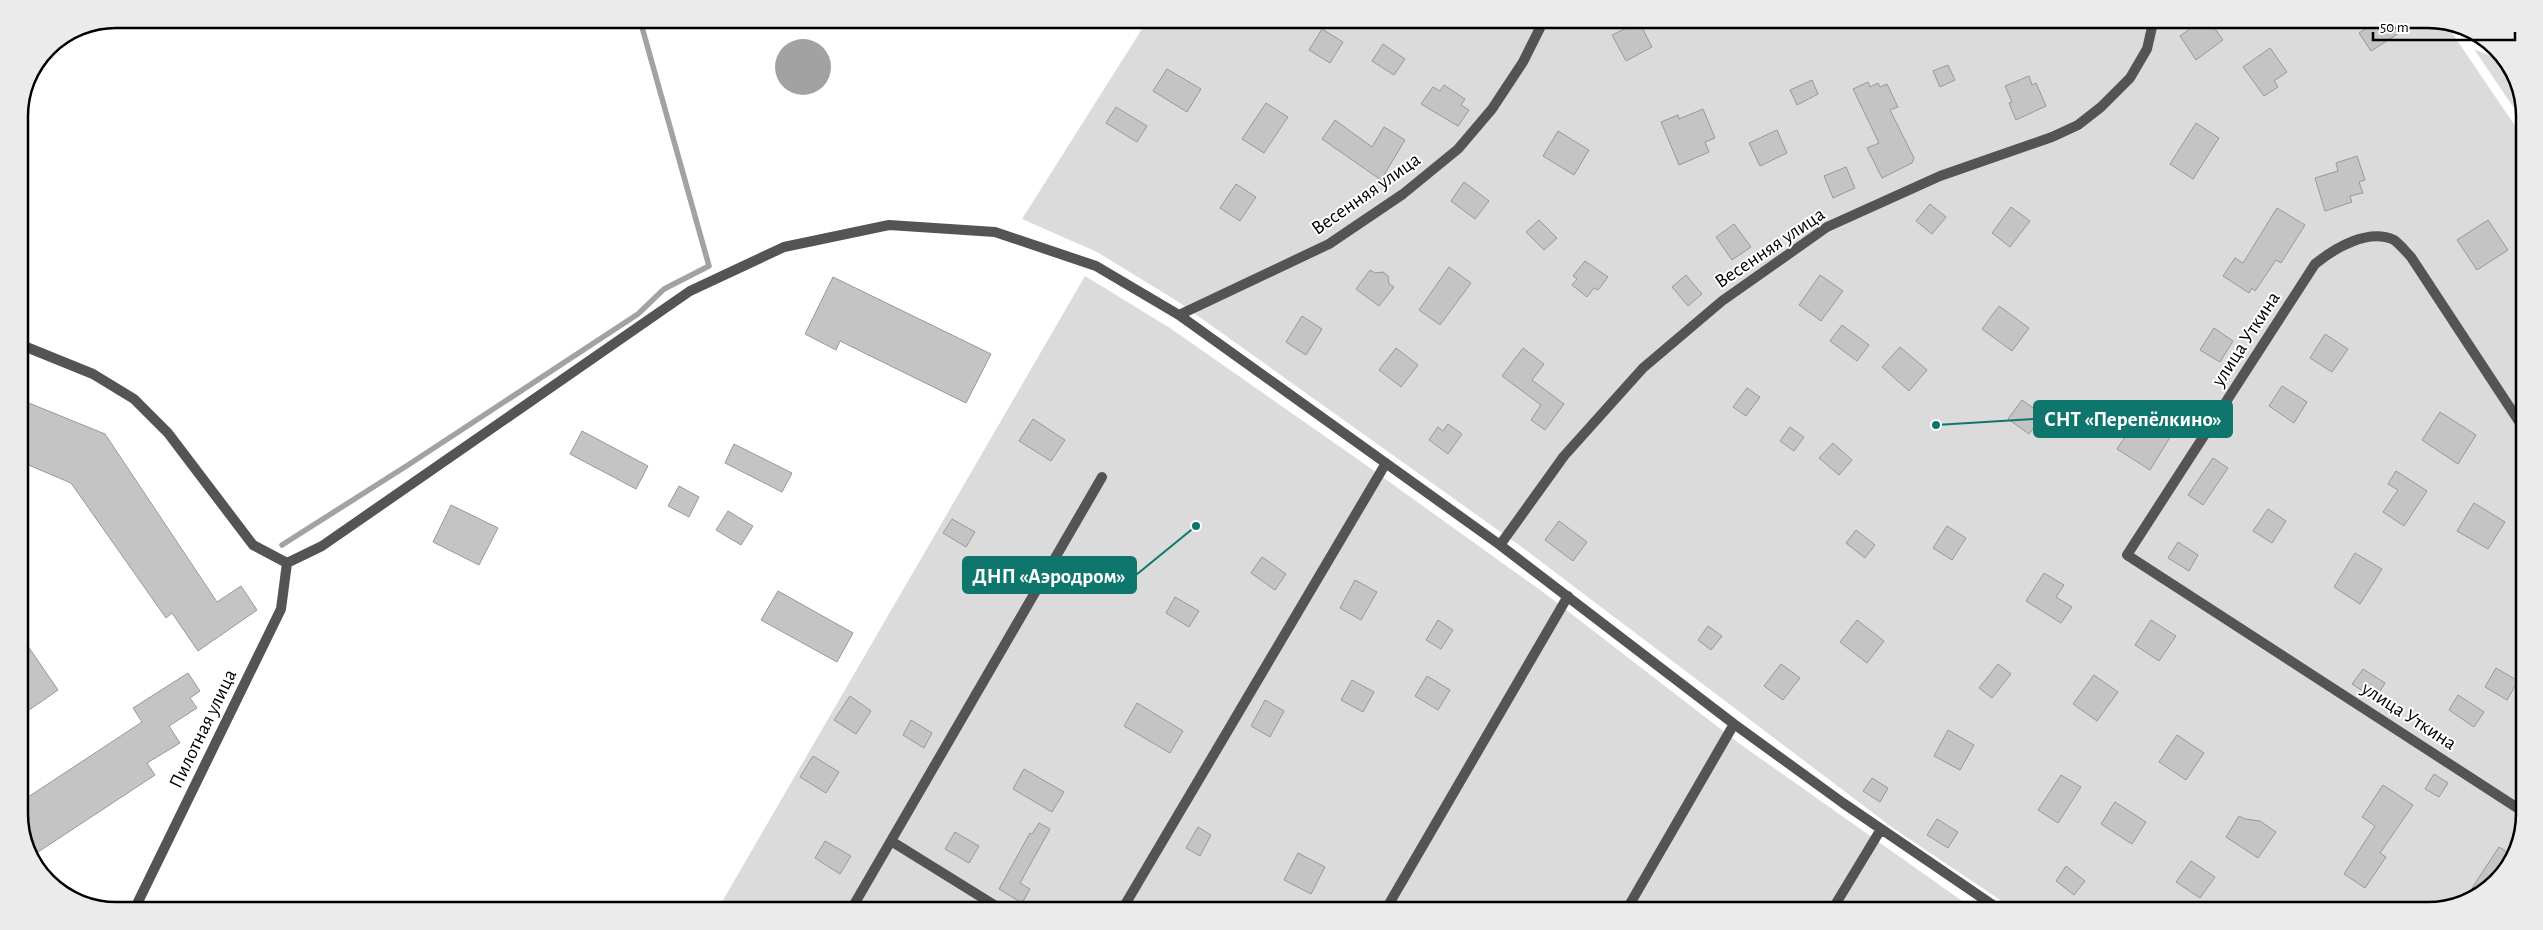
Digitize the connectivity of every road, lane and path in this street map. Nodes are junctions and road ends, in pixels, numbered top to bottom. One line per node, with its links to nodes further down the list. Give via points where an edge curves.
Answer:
1 (1540, 28): 3 (street, Весенняя улица, via 1492,109 1458,149 1403,194 1329,244)
2 (2152, 28): 8 (street, Весенняя улица, via 2147,49 2130,78 2101,108 2078,125 1940,176 1827,227 1722,302 1642,368 1564,456)
3 (1179, 315): 6 (street); 9 (street, via 1096,266 995,232 889,225 784,247 690,290 322,546)
4 (28, 348): 9 (street, via 93,374 134,399 168,433 253,545)
5 (2515, 416): 12 (street, улица Уткина, via 2411,257 2395,241 2373,235 2333,250 2316,264 2127,555)
6 (1386, 463): 8 (street); 18 (street)
7 (1102, 477): 14 (street)
8 (1500, 545): 10 (street)
9 (287, 563): 15 (street, Пилотная улица, via 281,608)
10 (1568, 596): 11 (street); 19 (street)
11 (1734, 724): 13 (street); 20 (street)
12 (2516, 806)
13 (1881, 829): 21 (street); 22 (street)
14 (890, 841): 16 (street); 17 (street)
15 (138, 902)
16 (855, 902)
17 (990, 902)
18 (1127, 902)
19 (1390, 902)
20 (1631, 902)
21 (1837, 902)
22 (1988, 902)

